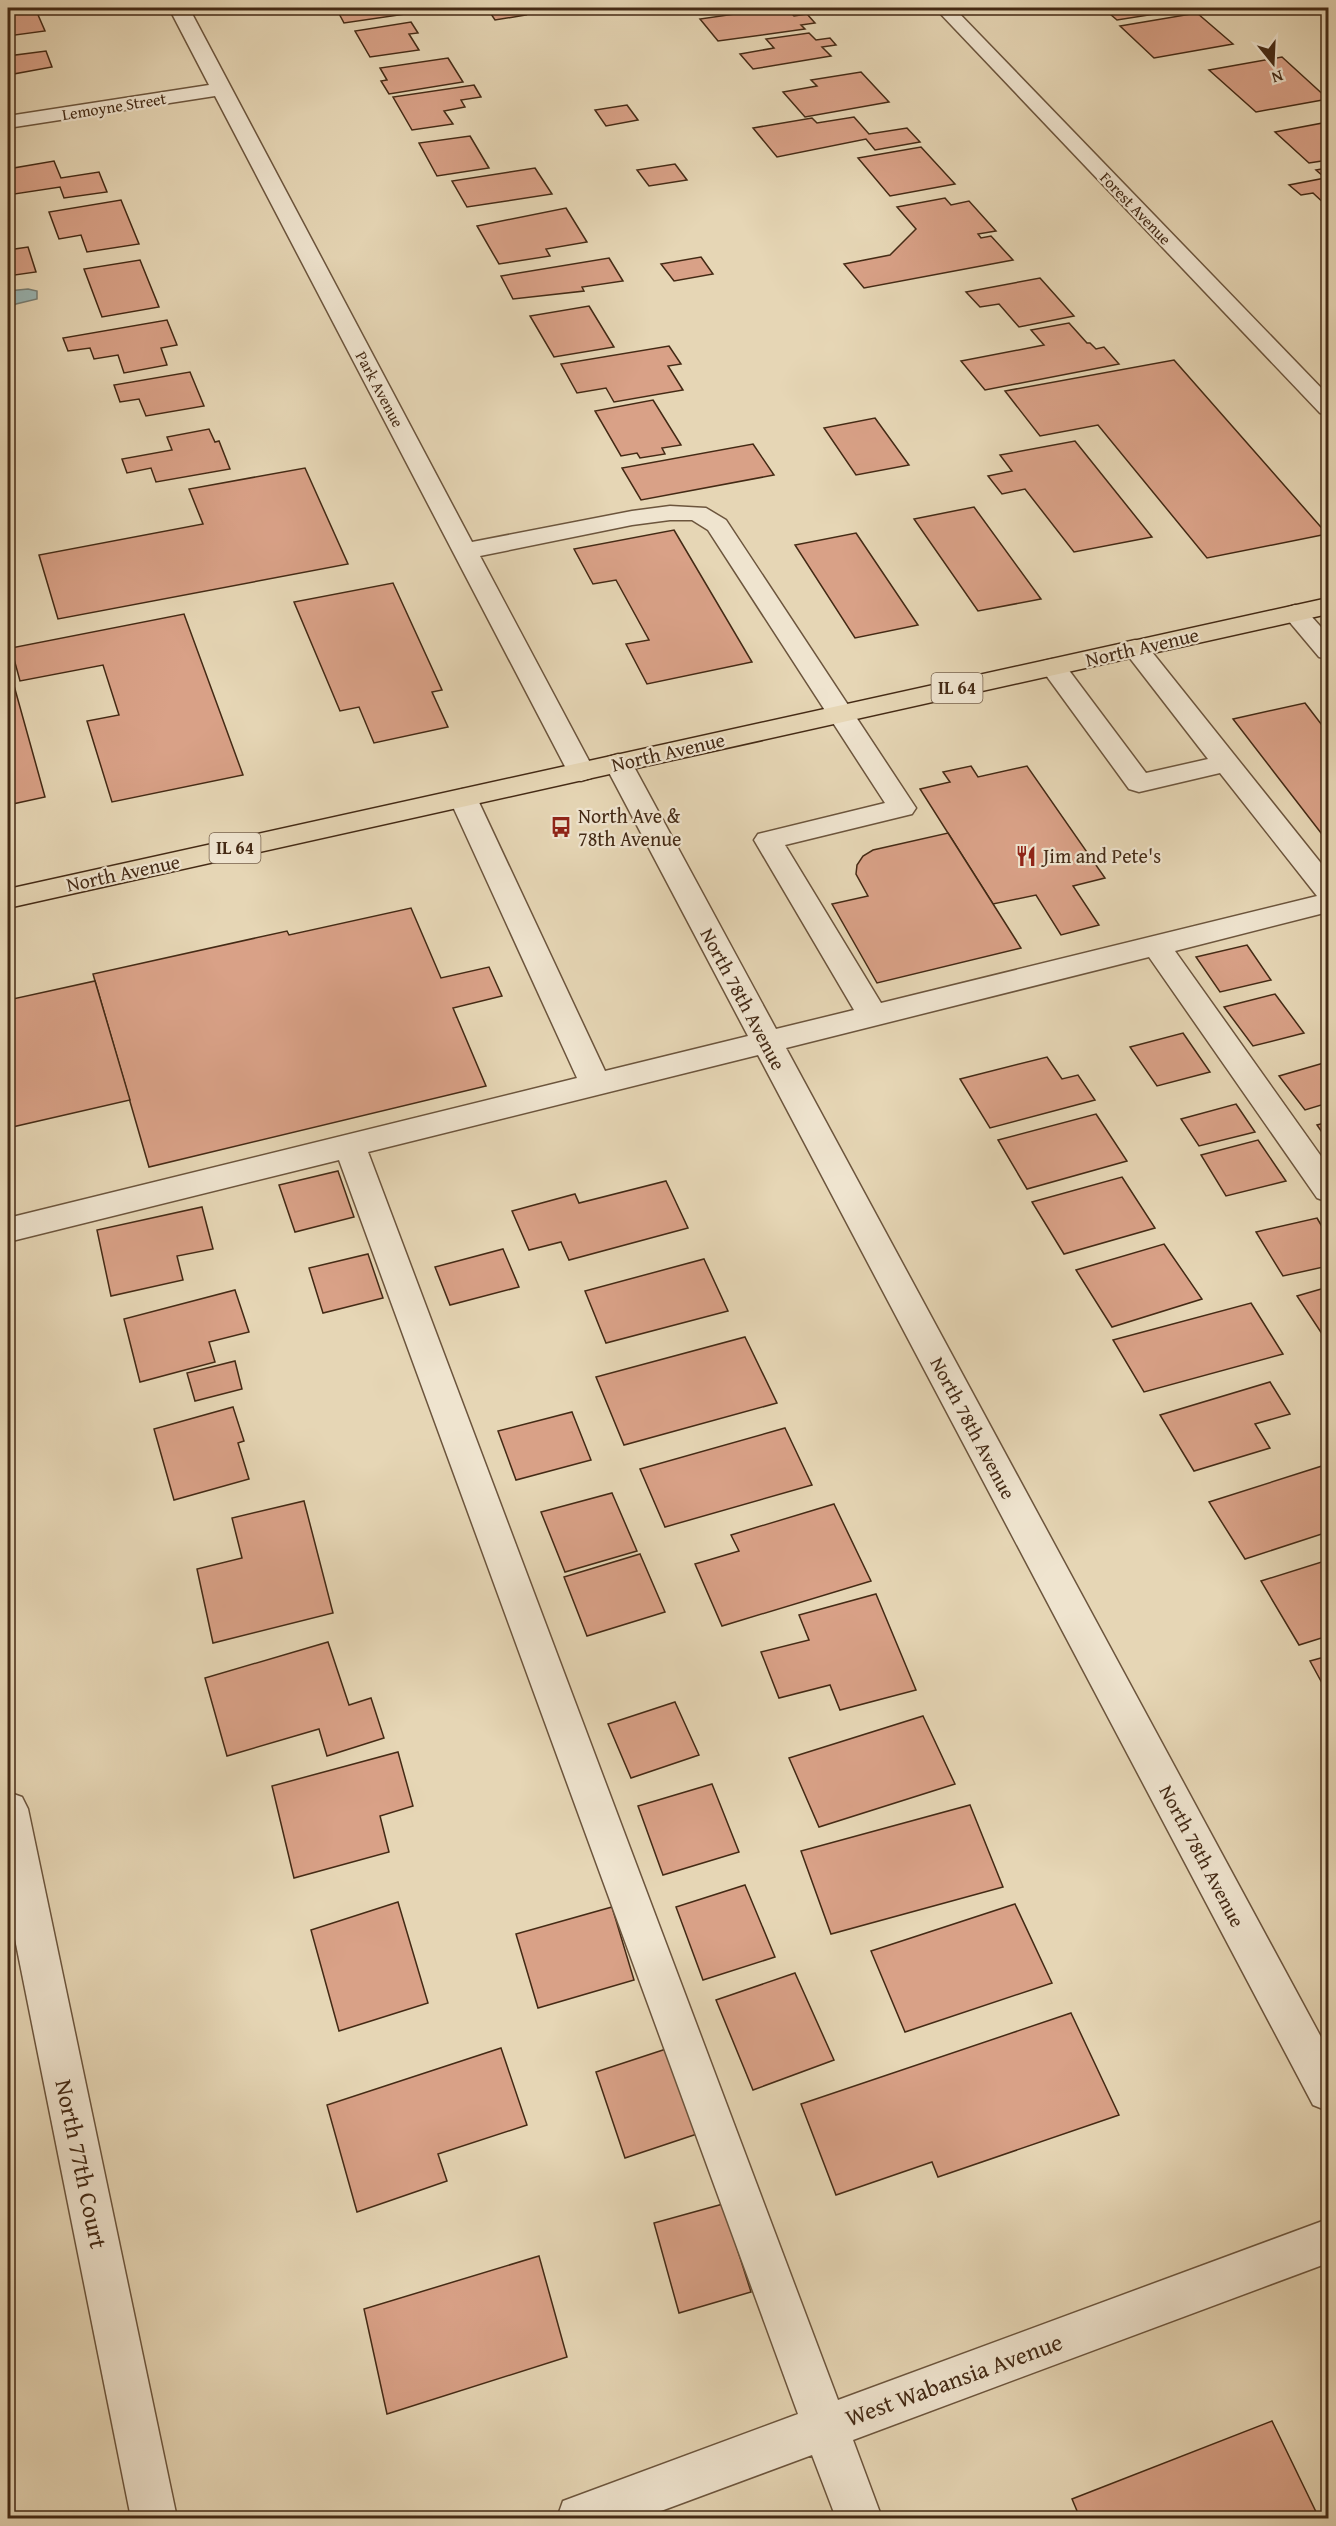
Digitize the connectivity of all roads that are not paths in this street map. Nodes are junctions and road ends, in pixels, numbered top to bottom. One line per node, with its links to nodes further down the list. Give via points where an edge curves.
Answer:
1 (178, 8): 3 (street, Park Avenue)
2 (944, 8): 5 (street, Forest Avenue)
3 (221, 89): 4 (street, Lemoyne Street); 6 (street, Park Avenue)
4 (8, 122)
5 (1329, 408)
6 (465, 551): 12 (street, via 632,518 697,513 717,525); 15 (street, Park Avenue)
7 (1329, 606): 8 (main road, North Avenue / IL 64)
8 (1295, 613): 9 (main road, North Avenue / IL 64); 10 (street)
9 (1135, 648): 11 (main road, North Avenue / IL 64); 13 (street)
10 (1329, 651)
11 (1053, 667): 12 (main road, North Avenue / IL 64); 13 (street, via 1139,783)
12 (841, 714): 14 (main road, North Avenue / IL 64); 21 (street, via 902,808 768,840)
13 (1227, 763): 17 (street)
14 (618, 764): 15 (main road, North Avenue / IL 64); 22 (street, North 78th Avenue)
15 (580, 772): 16 (main road, North Avenue / IL 64)
16 (463, 798): 18 (main road, North Avenue / IL 64); 23 (street)
17 (1329, 891)
18 (8, 898)
19 (1329, 903): 20 (street)
20 (1156, 945): 21 (street); 25 (street)
21 (873, 1016): 22 (street)
22 (766, 1042): 23 (street); 28 (street, North 78th Avenue)
23 (595, 1084): 24 (street)
24 (349, 1145): 26 (street); 30 (street)
25 (1329, 1190)
26 (8, 1230)
27 (8, 1809): 31 (street, North 77th Court)
28 (1329, 2091)
29 (1329, 2241): 30 (street, West Wabansia Avenue)
30 (825, 2428): 32 (street, West Wabansia Avenue); 33 (street)
31 (154, 2518)
32 (580, 2518)
33 (859, 2518)

